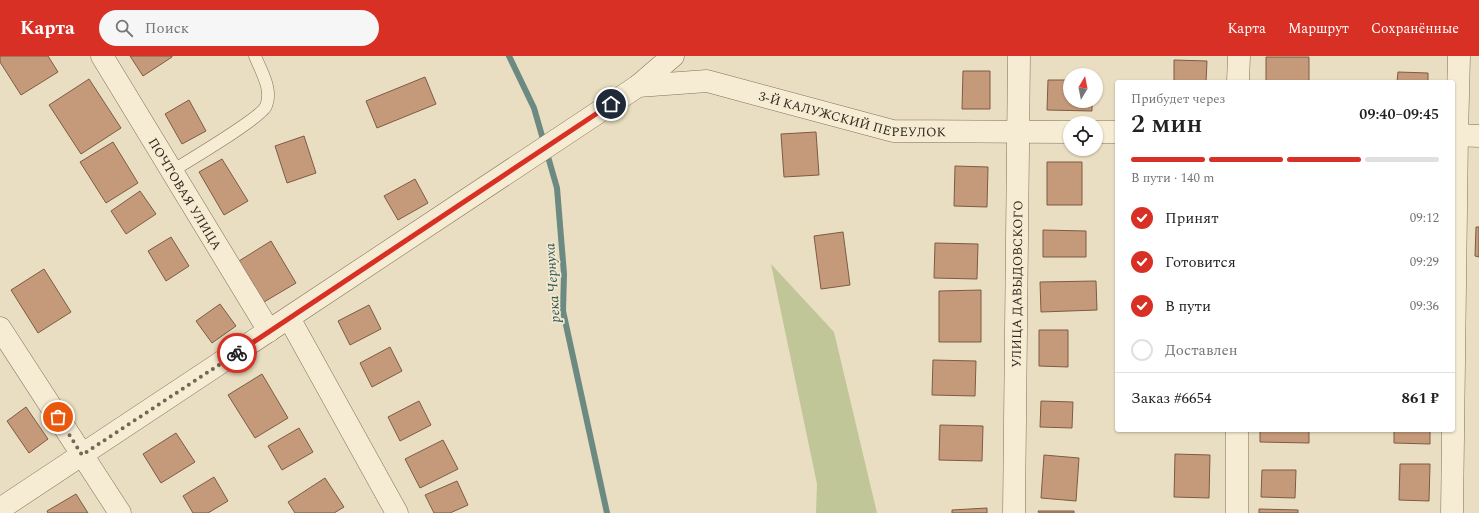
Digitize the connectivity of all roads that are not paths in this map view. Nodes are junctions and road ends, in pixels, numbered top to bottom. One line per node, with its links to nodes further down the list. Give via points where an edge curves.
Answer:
1 (102, 56): 15 (street, ПОЧТОВАЯ УЛИЦА)
2 (255, 56): 15 (lane, via 268,89 266,106 255,118)
3 (673, 56): 8 (street)
4 (1019, 56): 12 (street, УЛИЦА ДАВЫДОВСКОГО)
5 (1239, 56): 7 (street)
6 (1459, 56): 13 (street)
7 (1238, 80)
8 (638, 86): 12 (street, 3-Й КАЛУЖСКИЙ ПЕРЕУЛОК, via 707,82 893,131); 16 (street)
9 (1063, 132): 12 (street, 3-Й КАЛУЖСКИЙ ПЕРЕУЛОК)
10 (1103, 132): 11 (street)
11 (1115, 132)
12 (1017, 133): 25 (street, УЛИЦА ДАВЫДОВСКОГО)
13 (1455, 135): 14 (street)
14 (1479, 136)
15 (172, 171): 18 (street, ПОЧТОВАЯ УЛИЦА)
16 (289, 318): 18 (street); 24 (street)
17 (0, 328): 21 (street)
18 (270, 331): 21 (street)
19 (1237, 432): 26 (street)
20 (1453, 432): 27 (street)
21 (82, 455): 22 (street); 23 (street)
22 (0, 509)
23 (120, 513)
24 (397, 513)
25 (1014, 513)
26 (1237, 513)
27 (1452, 513)

